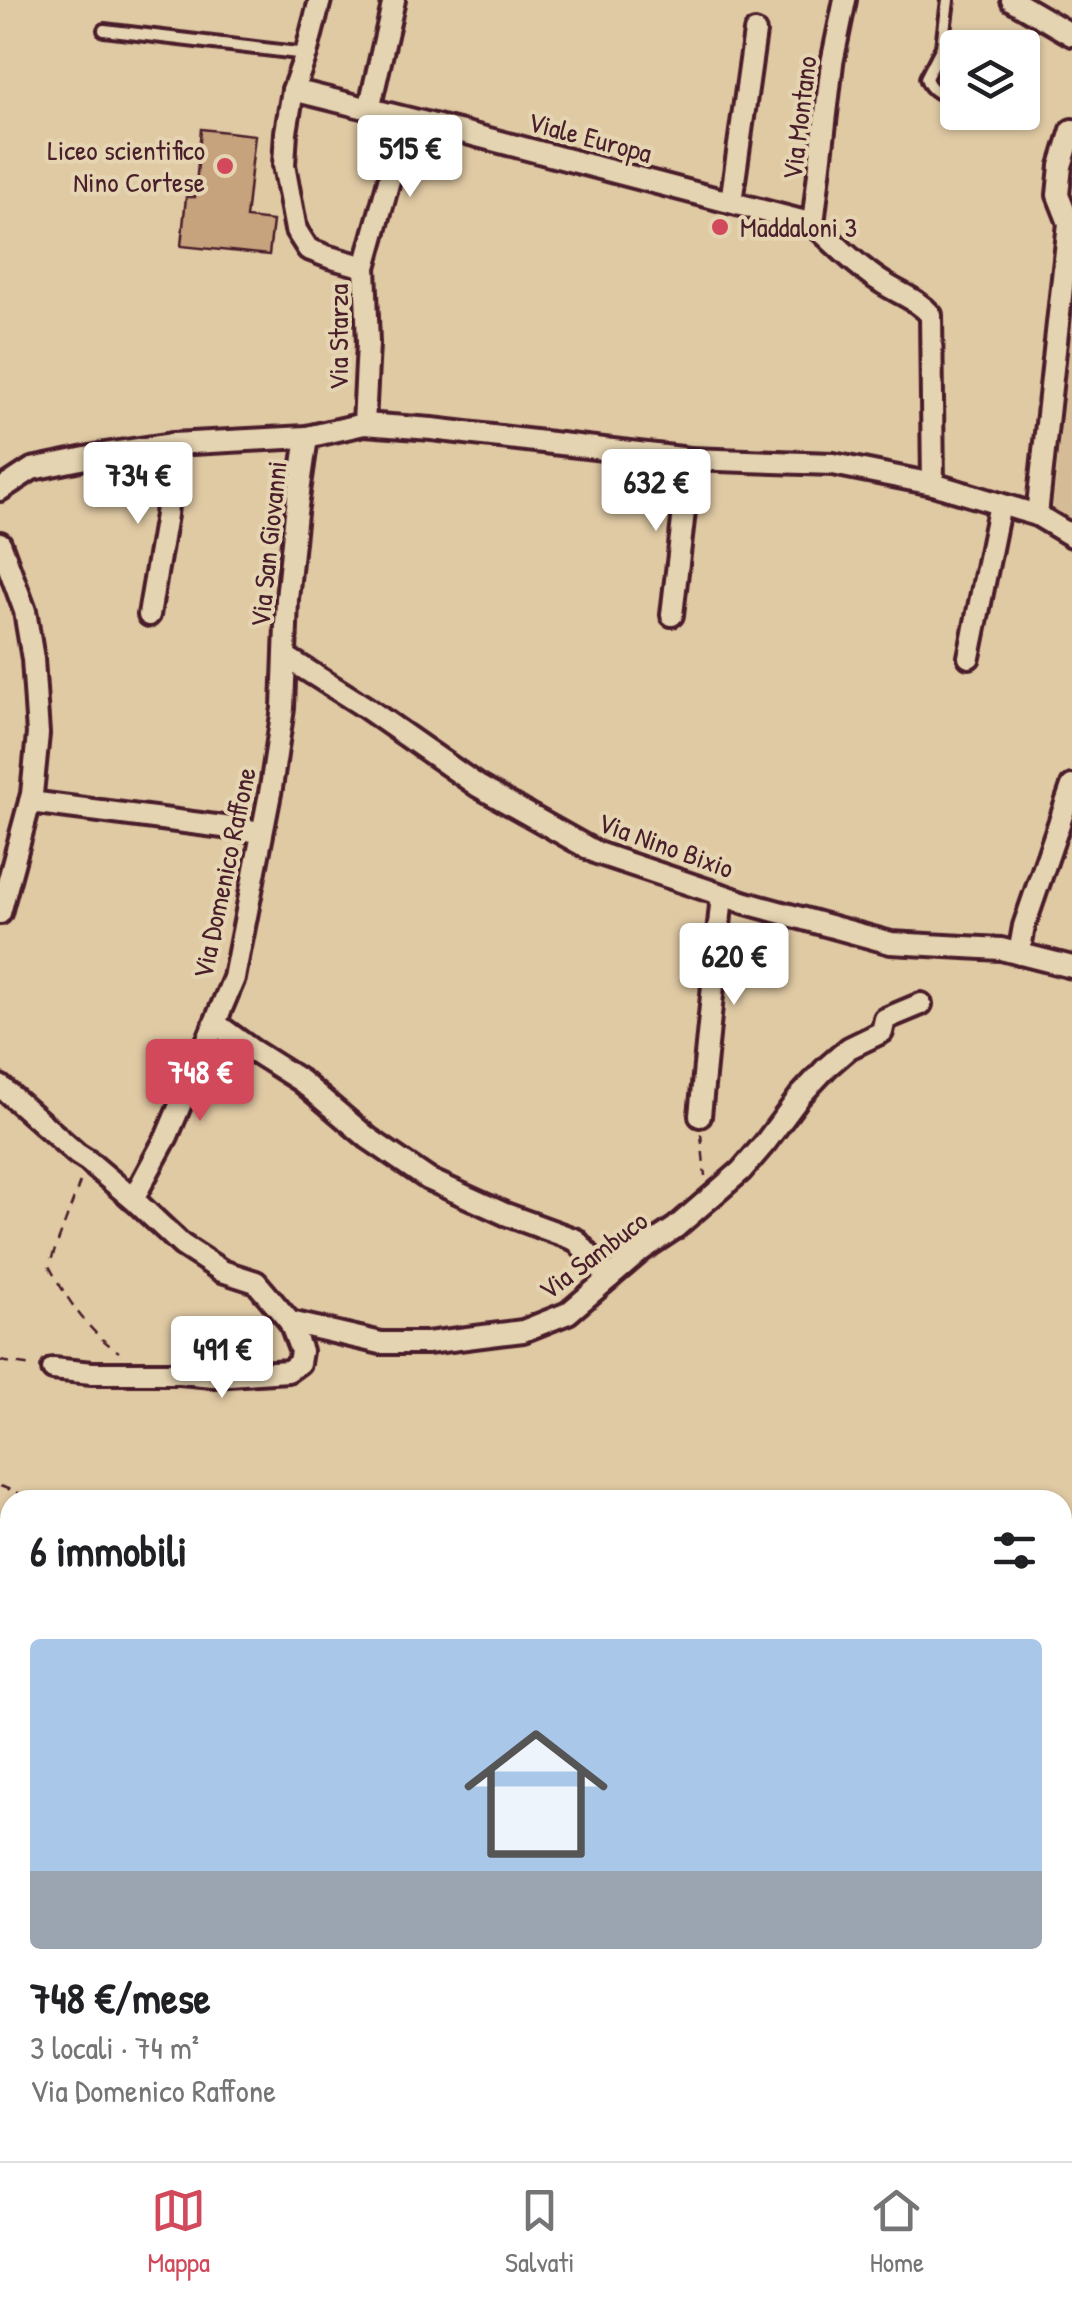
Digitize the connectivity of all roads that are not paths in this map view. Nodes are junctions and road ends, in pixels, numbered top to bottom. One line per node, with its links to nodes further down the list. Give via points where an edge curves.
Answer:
1 (320, 0): 11 (street, Via Starza)
2 (394, 0): 14 (street)
3 (845, 0): 19 (street, Via Montano)
4 (948, 0): 7 (lane)
5 (1012, 0): 9 (street)
6 (104, 30): 11 (lane)
7 (944, 30)
8 (755, 32): 17 (street)
9 (1072, 36)
10 (940, 51): 13 (lane, via 926,78)
11 (306, 54): 12 (street, Via Starza)
12 (293, 90): 14 (street, Viale Europa); 20 (street, Via Starza, via 284,165 296,230 308,248)
13 (940, 94)
14 (369, 110): 15 (street, Viale Europa)
15 (406, 119): 17 (street, Viale Europa); 20 (street)
16 (1072, 130): 18 (street, via 1058,194)
17 (731, 202): 19 (street, Viale Europa)
18 (1068, 210): 28 (street)
19 (814, 224): 25 (street, via 857,264 931,315)
20 (365, 267): 21 (street, Via Starza)
21 (364, 424): 22 (street); 24 (street)
22 (307, 437): 23 (street); 34 (street, Via San Giovanni)
23 (173, 444): 26 (street, via 32,470); 31 (street)
24 (690, 459): 25 (street, via 833,464); 32 (street)
25 (933, 484): 27 (street)
26 (0, 490)
27 (1000, 504): 28 (street); 33 (street)
28 (1037, 514): 29 (street)
29 (1072, 536)
30 (0, 543): 36 (street, via 25,611 33,659 38,734)
31 (149, 615)
32 (672, 615)
33 (969, 657)
34 (286, 658): 37 (street, Via Domenico Raffone); 38 (street, Via Nino Bixio, via 478,786 597,853)
35 (1072, 786): 40 (street)
36 (30, 802): 37 (street); 39 (street)
37 (262, 832): 43 (street, Via Domenico Raffone, via 234,978)
38 (722, 895): 40 (street, Via Nino Bixio, via 890,943); 45 (street)
39 (0, 913)
40 (1019, 954): 41 (street, Via Nino Bixio)
41 (1072, 967)
42 (921, 1004): 47 (street, Via Sambuco, via 885,1019 882,1032 827,1067 741,1171)
43 (215, 1023): 46 (street, Via Domenico Raffone); 47 (street, via 428,1179 576,1240)
44 (3, 1094): 46 (street)
45 (700, 1116)
46 (132, 1199): 48 (street, via 203,1260 256,1282)
47 (609, 1278): 48 (street, Via Sambuco, via 568,1313 523,1331 381,1343)
48 (290, 1322): 49 (street, via 301,1351 288,1371 212,1376)
49 (53, 1370)

